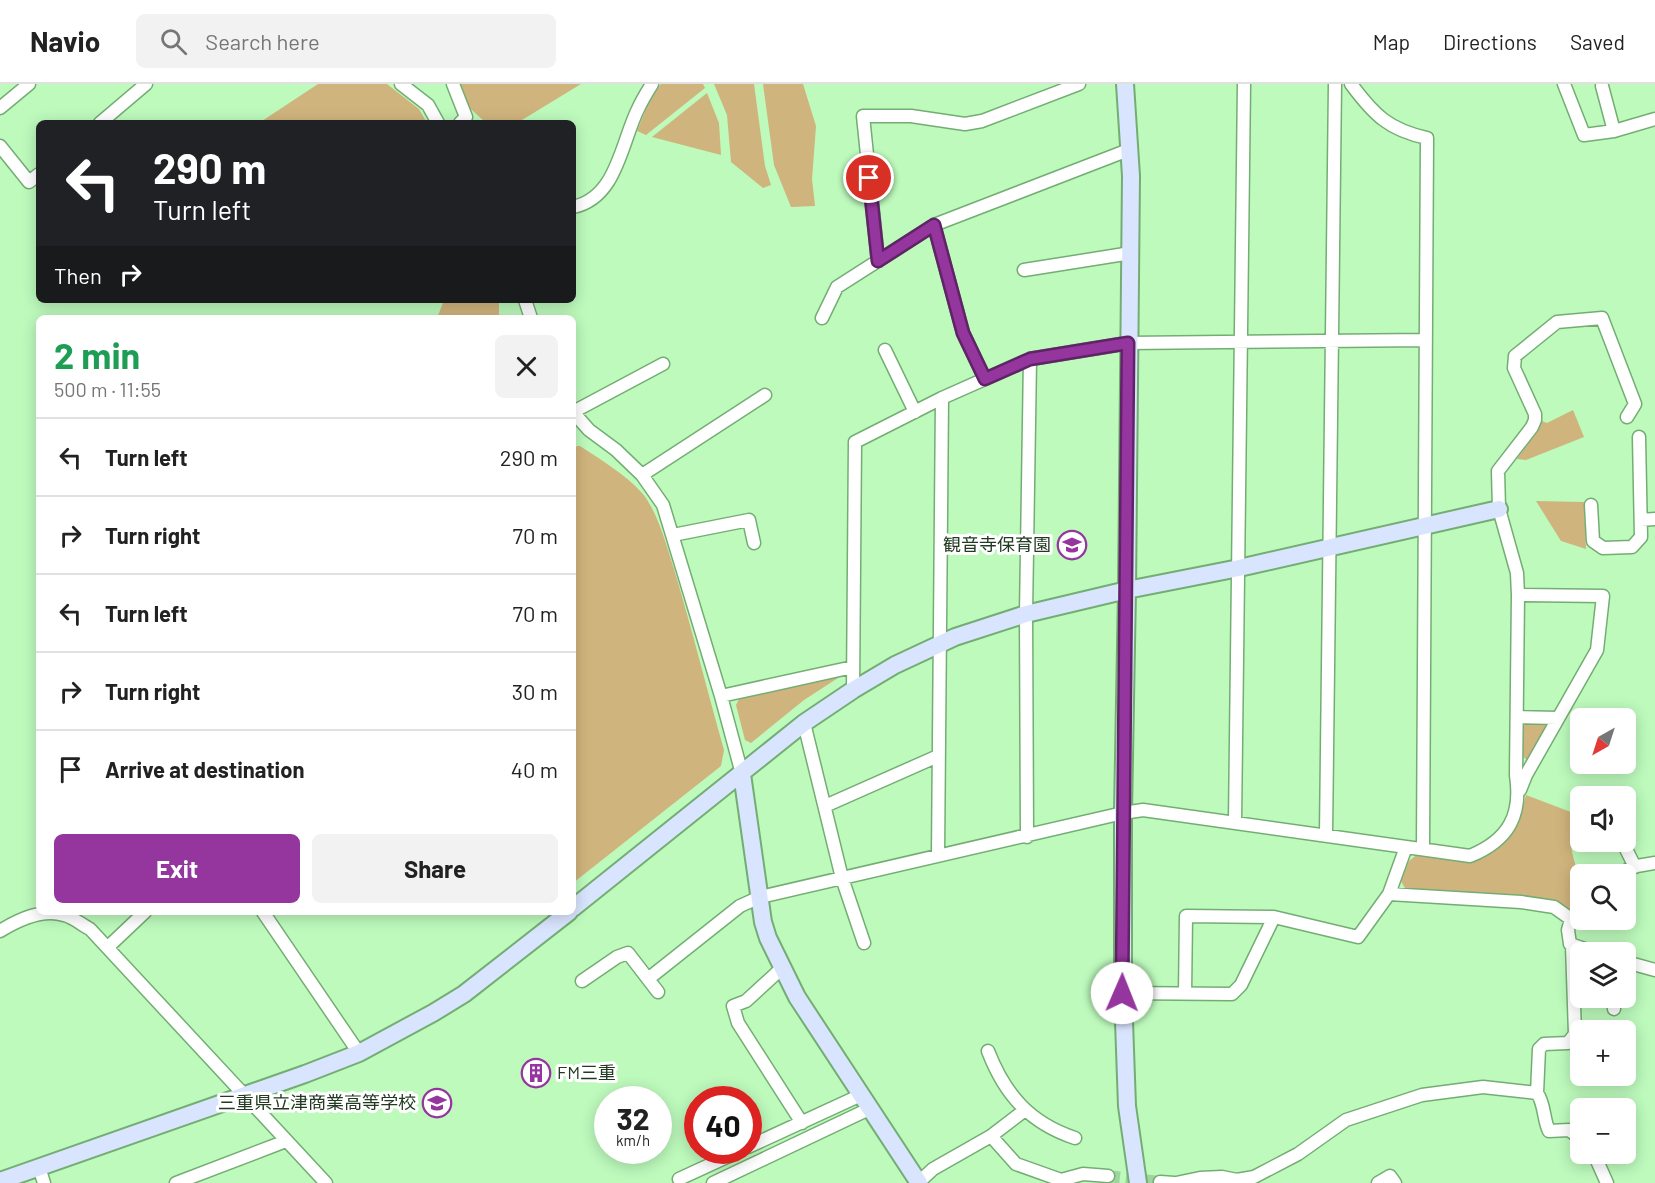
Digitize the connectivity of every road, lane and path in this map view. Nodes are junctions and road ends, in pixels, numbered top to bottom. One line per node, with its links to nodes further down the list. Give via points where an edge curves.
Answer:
1 (29, 84): 13 (street)
2 (147, 84): 15 (street)
3 (401, 84): 16 (street, via 428,105)
4 (453, 84): 17 (street, via 466,117)
5 (652, 84): 22 (street, via 608,182 591,200)
6 (1079, 84): 25 (street, via 966,124 911,116 863,116)
7 (1125, 84): 20 (street)
8 (1244, 84): 30 (street)
9 (1335, 84): 28 (street)
10 (1351, 84): 29 (street, via 1391,126 1427,138)
11 (1564, 84): 18 (street, via 1584,135)
12 (1602, 86): 18 (street)
13 (0, 108)
14 (1655, 119): 18 (street)
15 (104, 120)
16 (436, 120)
17 (463, 120)
18 (1614, 131)
19 (0, 148): 21 (street, via 29,182)
20 (1131, 149): 23 (street); 24 (street)
21 (36, 176)
22 (576, 206)
23 (934, 225): 25 (street); 35 (street, via 963,333)
24 (1131, 254): 26 (street); 31 (street)
25 (878, 261): 27 (street, via 837,287)
26 (1024, 270)
27 (822, 318)
28 (1331, 340): 29 (street); 30 (street); 51 (street)
29 (1425, 340): 48 (street)
30 (1241, 342): 31 (street); 52 (street)
31 (1128, 343): 33 (street); 53 (street)
32 (885, 350): 39 (street)
33 (1030, 359): 35 (street); 55 (street)
34 (663, 364): 38 (street)
35 (985, 379): 37 (street)
36 (765, 395): 43 (street)
37 (942, 398): 39 (street); 56 (street)
38 (576, 410)
39 (915, 412): 57 (street, via 855,442)
40 (576, 415): 43 (street)
41 (1627, 417): 45 (street, via 1635,404 1602,318 1557,322 1515,356 1514,368 1535,420 1498,471)
42 (1639, 437): 47 (street)
43 (642, 475): 49 (street, via 663,505)
44 (1591, 505): 47 (street, via 1593,541 1603,548 1632,547 1641,537)
45 (1499, 509): 48 (street); 54 (street, via 1517,573)
46 (1655, 519): 47 (street)
47 (1641, 520)
48 (1424, 525): 51 (street); 72 (street)
49 (673, 535): 50 (street, via 749,520); 59 (street)
50 (754, 543)
51 (1329, 547): 52 (street); 69 (street)
52 (1239, 568): 53 (street); 68 (street)
53 (1127, 590): 55 (street); 67 (street)
54 (1518, 595): 60 (street); 61 (street, via 1603,596 1597,650)
55 (1026, 614): 56 (street); 70 (street)
56 (939, 645): 58 (street); 63 (street)
57 (853, 667): 58 (street); 59 (street)
58 (853, 690): 62 (street)
59 (722, 696): 64 (street)
60 (1517, 717): 61 (street); 65 (street)
61 (1558, 718): 65 (street)
62 (804, 723): 64 (street); 66 (street)
63 (938, 756): 66 (street); 73 (street)
64 (742, 774): 78 (street); 79 (street)
65 (1519, 794): 72 (street, via 1512,820 1488,847 1470,856)
66 (825, 806): 76 (street)
67 (1123, 813): 68 (street, via 1143,810); 70 (street); 98 (street)
68 (1235, 822): 69 (street)
69 (1326, 835): 71 (street)
70 (1027, 837): 73 (street)
71 (1406, 847): 72 (street); 77 (street)
72 (1423, 848)
73 (938, 855): 76 (street)
74 (1655, 863): 75 (street)
75 (1636, 867)
76 (842, 878): 78 (street); 89 (street)
77 (1389, 894): 80 (street, via 1521,902 1554,907); 86 (street, via 1358,937)
78 (760, 897): 93 (street, via 768,938); 95 (street, via 740,906)
79 (576, 906)
80 (1570, 914)
81 (36, 915): 88 (street)
82 (64, 915): 91 (street, via 90,929)
83 (142, 915): 91 (street)
84 (265, 915): 102 (street)
85 (564, 915): 102 (street, via 464,994)
86 (1274, 917): 99 (street, via 1241,985 1232,994); 99 (street, via 1185,916)
87 (1570, 927): 90 (street)
88 (0, 931)
89 (864, 943)
90 (1570, 944)
91 (108, 947): 104 (street)
92 (1636, 965): 94 (street)
93 (782, 968): 105 (street, via 797,998); 107 (street, via 746,1001 733,1006 738,1023)
94 (1655, 970)
95 (648, 979): 96 (street, via 628,953); 97 (street)
96 (582, 981)
97 (658, 992)
98 (1122, 993): 99 (street); 126 (street, via 1126,1106)
99 (1185, 994)
100 (1574, 1008): 103 (street, via 1575,1034 1568,1043 1544,1044 1539,1049)
101 (988, 1052): 106 (street, via 1008,1091)
102 (359, 1053): 104 (street)
103 (1537, 1093): 108 (street, via 1549,1131); 120 (street, via 1483,1087 1422,1095 1346,1120 1298,1154)
104 (243, 1094): 111 (street); 115 (street)
105 (865, 1102): 107 (street); 124 (street); 125 (street)
106 (1025, 1110): 109 (street); 110 (street, via 1056,1132)
107 (802, 1123): 112 (street)
108 (1570, 1131)
109 (991, 1136): 116 (street, via 1016,1164 1061,1180 1083,1174); 125 (street, via 933,1169)
110 (1075, 1138)
111 (286, 1141): 122 (street); 123 (street)
112 (762, 1141)
113 (712, 1164): 117 (street)
114 (1598, 1164): 130 (street)
115 (39, 1167): 118 (street); 121 (street)
116 (1108, 1176)
117 (679, 1179)
118 (0, 1180)
119 (1160, 1182): 127 (street)
120 (1237, 1182): 127 (street, via 1222,1177)
121 (44, 1183)
122 (176, 1183)
123 (326, 1183)
124 (712, 1183)
125 (919, 1183)
126 (1137, 1183)
127 (1175, 1183)
128 (1378, 1183): 129 (street, via 1390,1176)
129 (1395, 1183)
130 (1607, 1183)

